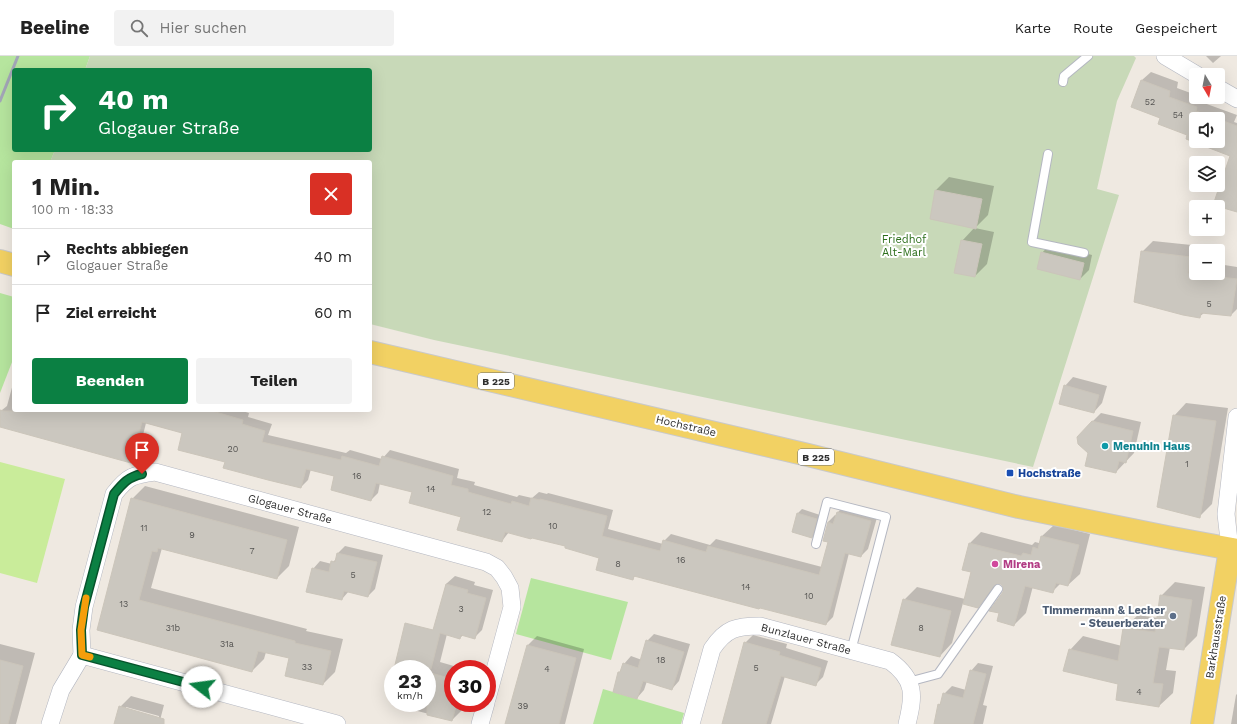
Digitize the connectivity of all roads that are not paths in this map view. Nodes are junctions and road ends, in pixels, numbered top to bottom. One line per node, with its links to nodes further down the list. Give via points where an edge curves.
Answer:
1 (1088, 56): 4 (lane, via 1064,76)
2 (1165, 56): 3 (street)
3 (1189, 70)
4 (1063, 82)
5 (1225, 92): 6 (street)
6 (1237, 99)
7 (1048, 154): 8 (lane, via 1032,242)
8 (1084, 253)
9 (0, 261): 10 (main road)
10 (12, 264)
11 (372, 352): 14 (main road, Hochstraße / B 225, via 1019,507)
12 (1237, 417): 14 (street, via 1226,514)
13 (816, 544): 16 (lane, via 827,502 886,518)
14 (1234, 549): 26 (main road, Barkhausstraße)
15 (998, 589): 19 (lane, via 938,674)
16 (851, 651): 19 (street, Bunzlauer Straße, via 890,661 902,670); 24 (street, Bunzlauer Straße, via 760,626 743,626 730,631 719,638 712,649)
17 (82, 655): 18 (street, Glogauer Straße, via 81,630 84,607 114,494 131,476 155,472 486,562 497,568 510,588 512,607); 21 (street, via 61,690); 22 (street)
18 (496, 666)
19 (908, 682): 25 (street, Bunzlauer Straße, via 912,694)
20 (483, 712): 23 (street)
21 (50, 724)
22 (337, 724)
23 (480, 724)
24 (691, 724)
25 (907, 724)
26 (1202, 724)

